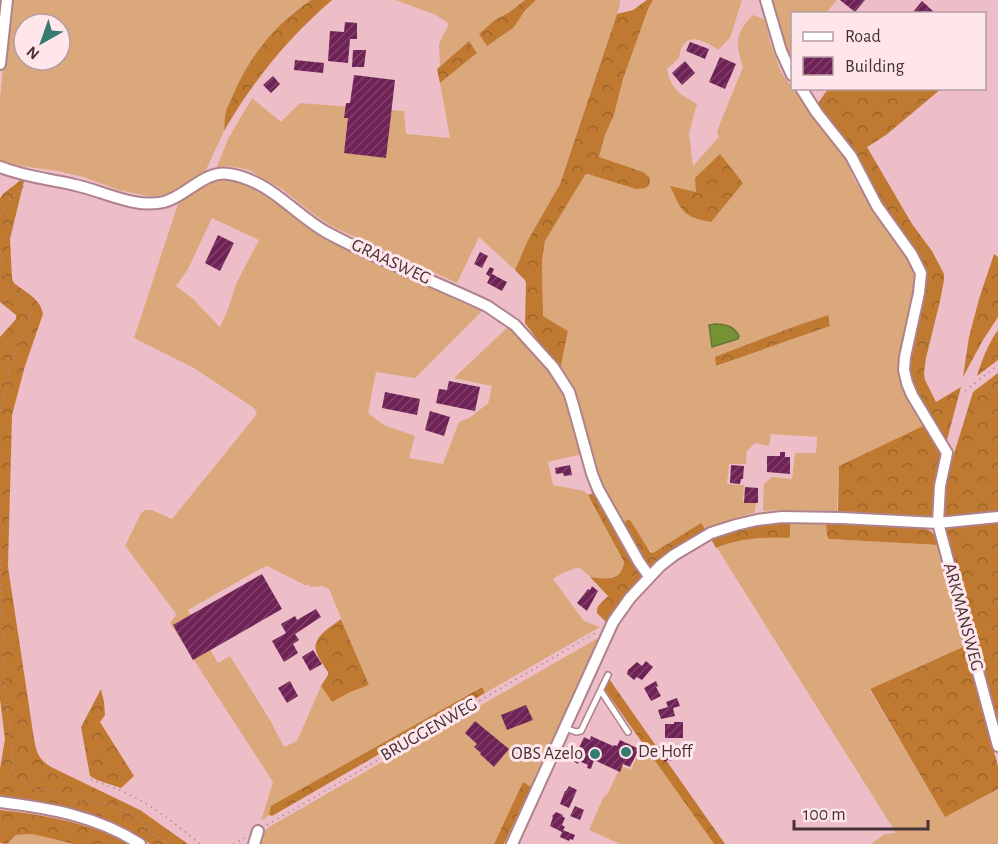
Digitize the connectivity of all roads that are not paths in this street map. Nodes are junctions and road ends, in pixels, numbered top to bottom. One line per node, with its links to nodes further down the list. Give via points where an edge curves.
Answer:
1 (8, 0): 3 (street)
2 (766, 0): 4 (street, via 780,51)
3 (0, 64)
4 (791, 73)
5 (802, 90): 8 (street, ARKMANSWEG, via 851,156 921,273 904,370 912,395 947,453)
6 (0, 167): 9 (street, GRAASWEG, via 24,176 154,203 177,197 211,175 242,177 278,195 327,232 499,313 515,325 566,387 598,489)
7 (998, 517): 8 (street)
8 (938, 523): 9 (street, via 818,517 758,520 711,533 674,555); 14 (street, ARKMANSWEG)
9 (649, 576): 12 (street, via 613,622)
10 (608, 675): 11 (lane)
11 (600, 691): 12 (lane, via 581,731); 13 (lane)
12 (565, 728): 19 (street)
13 (628, 732)
14 (998, 746)
15 (0, 802): 17 (street, via 83,817)
16 (258, 831): 18 (street)
17 (140, 844)
18 (254, 844)
19 (512, 844)

